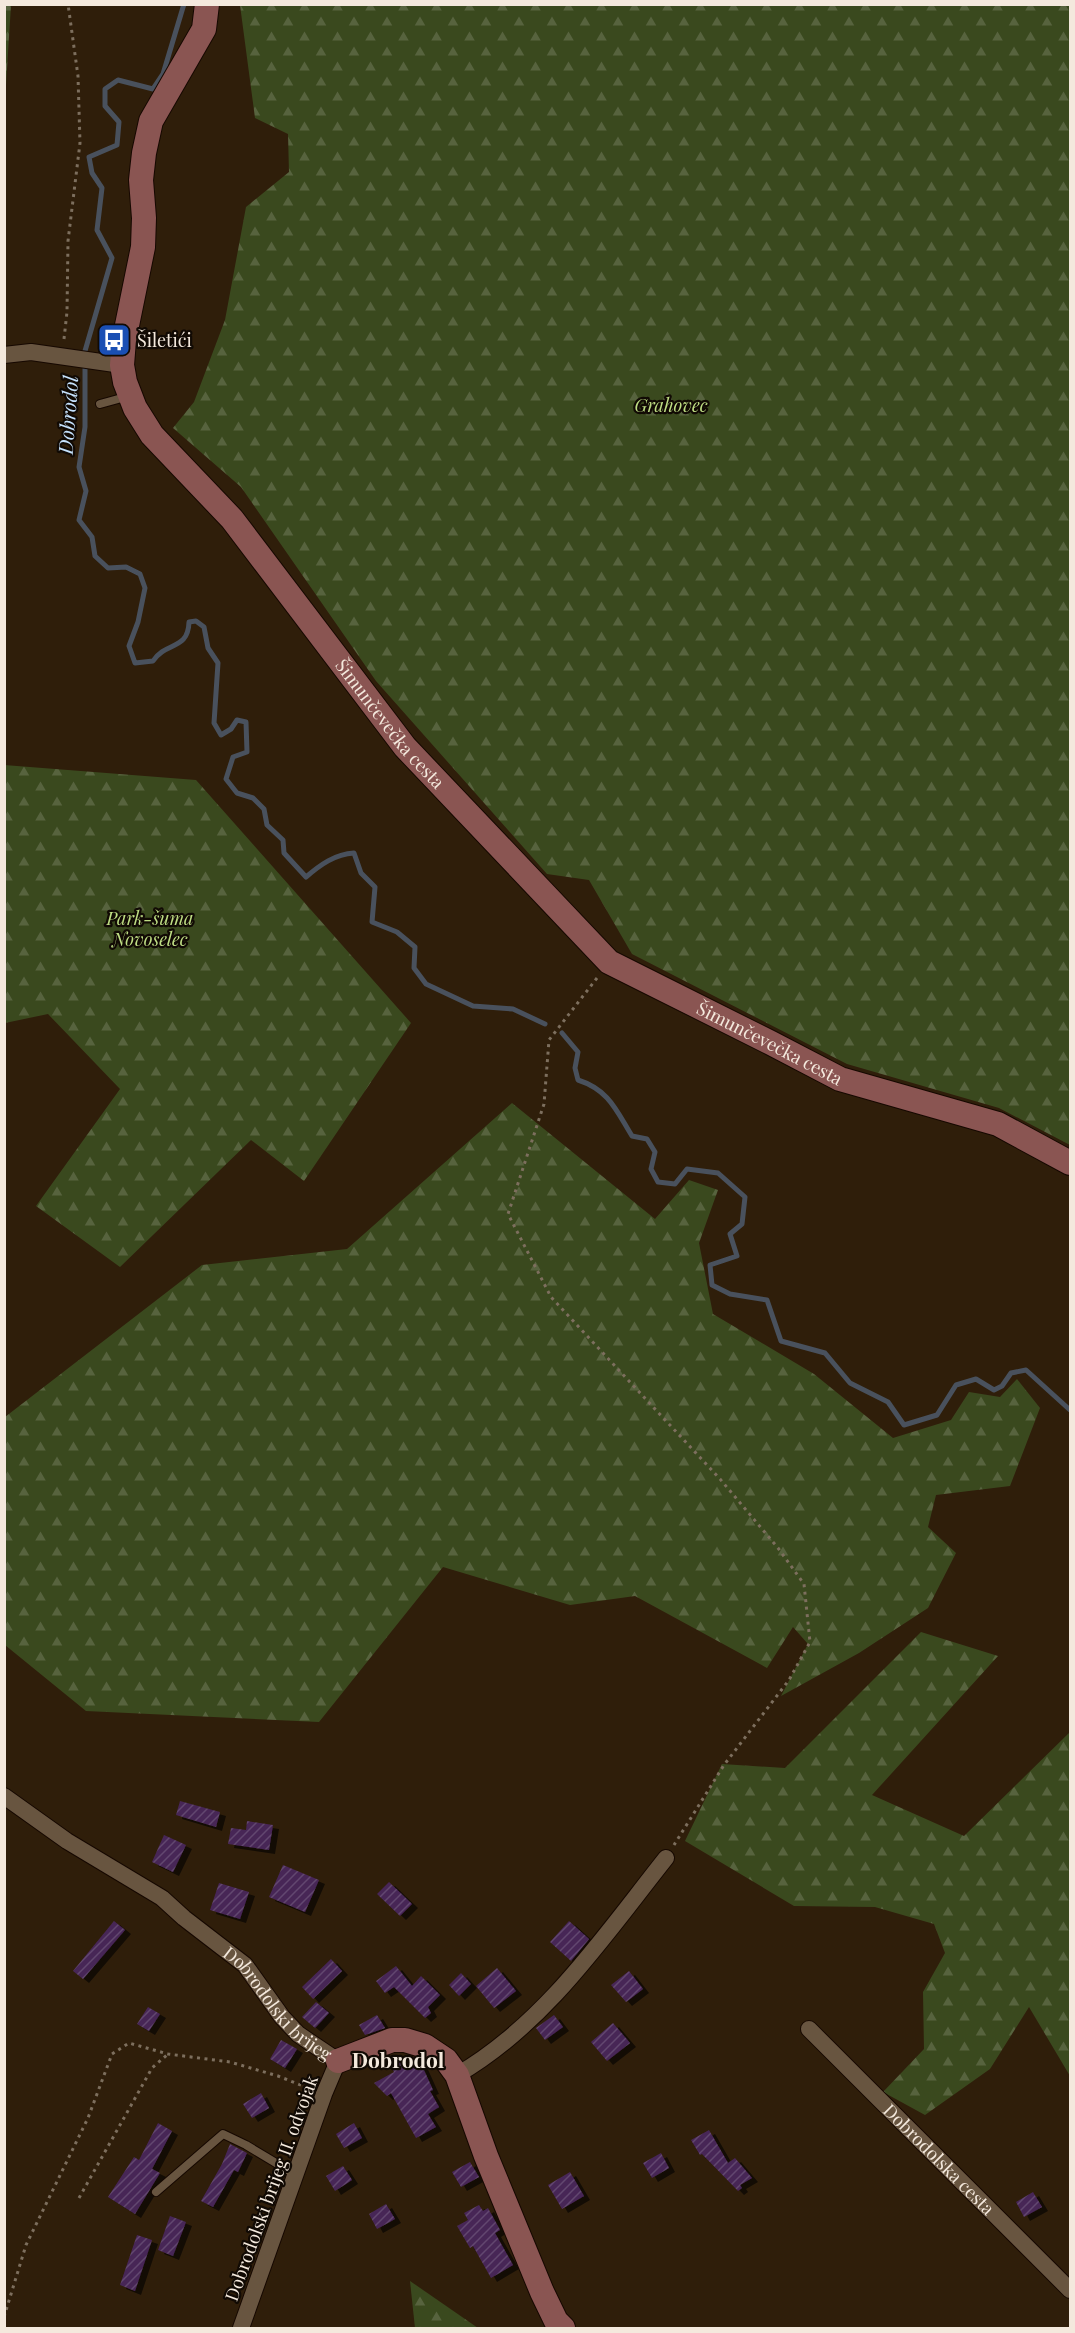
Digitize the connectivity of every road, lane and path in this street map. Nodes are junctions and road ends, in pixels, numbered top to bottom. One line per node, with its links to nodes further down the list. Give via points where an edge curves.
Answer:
1 (68, 4): 4 (path, via 78,76 80,143 69,241)
2 (207, 4): 5 (street, Šimunčevečka cesta, via 204,29 151,121 141,180 143,247)
3 (4, 355): 4 (street, via 32,352)
4 (67, 357): 5 (street)
5 (122, 365): 6 (street, Šimunčevečka cesta)
6 (130, 396): 7 (lane); 8 (street, Šimunčevečka cesta, via 152,435 232,519 405,747)
7 (100, 404)
8 (609, 962): 9 (street, Šimunčevečka cesta, via 840,1079 998,1124); 11 (path, via 549,1040 544,1104 508,1214 550,1297 720,1479 804,1584 810,1642 789,1680 724,1766)
9 (1071, 1163)
10 (4, 1796): 14 (street, Dobrodolski brijeg, via 66,1841 162,1898 244,1965 298,2034)
11 (666, 1858): 15 (street, via 557,1993 507,2042)
12 (809, 2029): 20 (street, Dobrodolska cesta)
13 (168, 2054): 16 (path, via 230,2062); 19 (path, via 152,2068); 21 (path, via 129,2043 112,2054 88,2118 26,2245)
14 (338, 2061): 15 (street, Dobrodolski brijeg, via 392,2040 405,2040 425,2046 446,2060); 16 (street, Dobrodolski brijeg II. odvojak)
15 (457, 2075): 23 (street, Dobrodolski brijeg, via 542,2292)
16 (324, 2094): 17 (street, Dobrodolski brijeg II. odvojak)
17 (296, 2175): 18 (lane, via 223,2134); 22 (street, Dobrodolski brijeg II. odvojak)
18 (156, 2192)
19 (79, 2198)
20 (1071, 2290)
21 (4, 2317)
22 (241, 2328)
23 (563, 2328)

